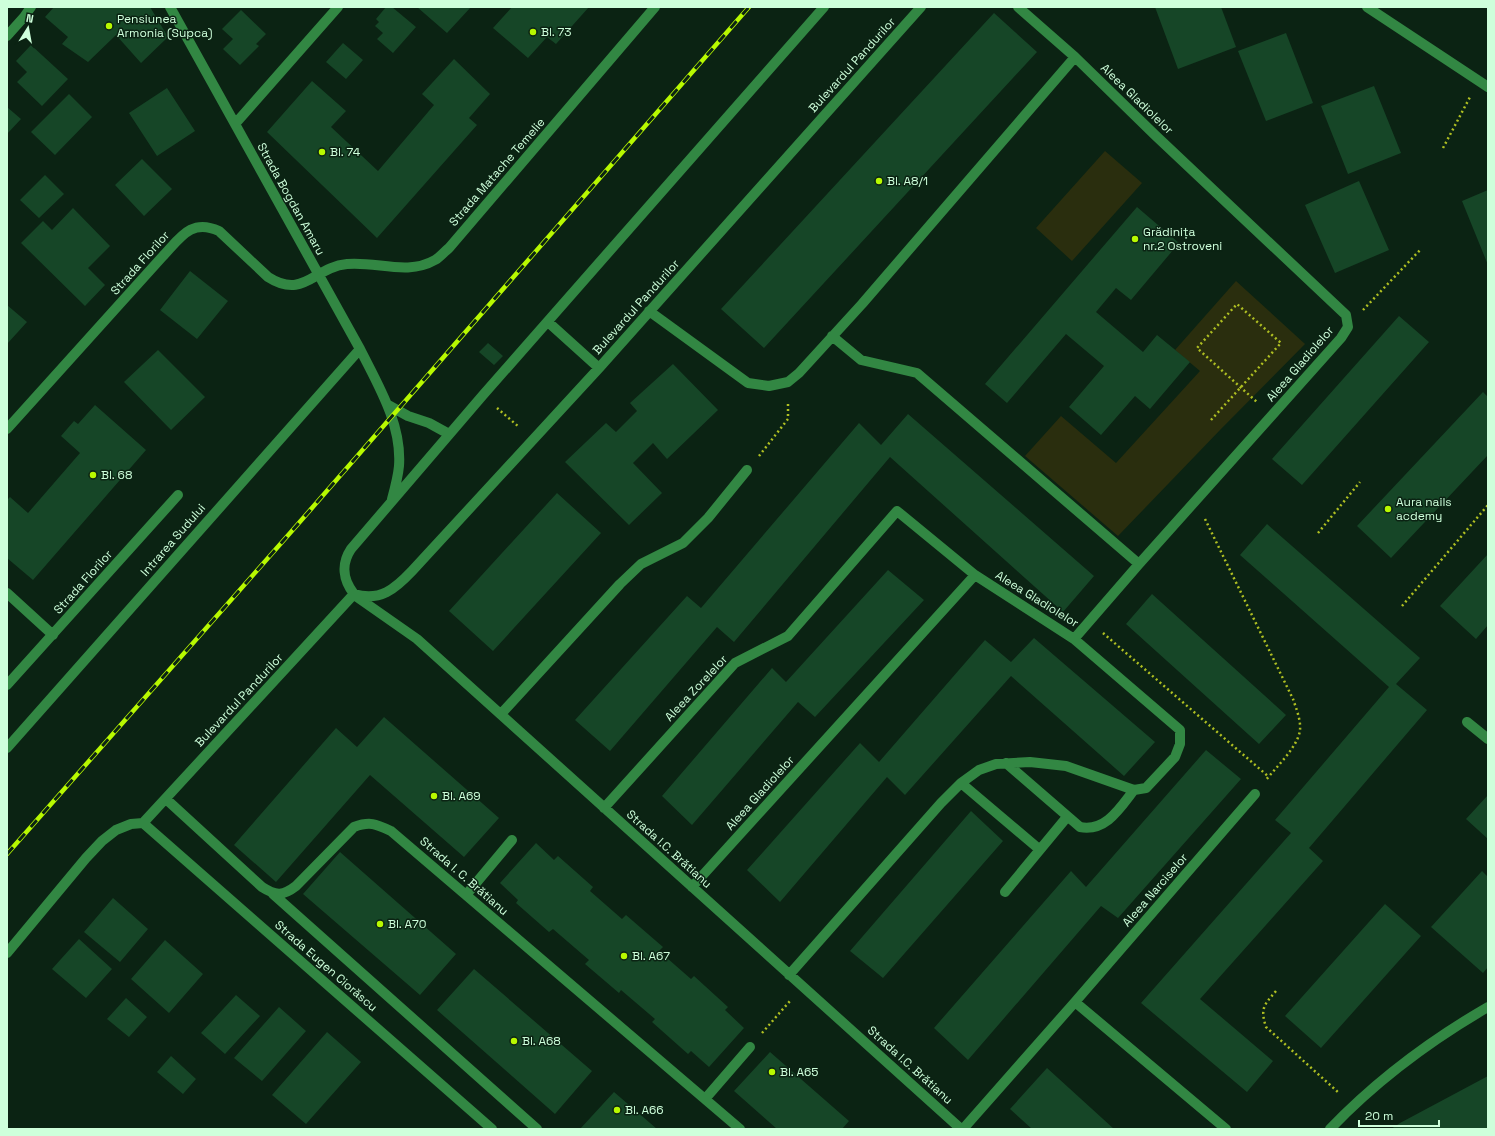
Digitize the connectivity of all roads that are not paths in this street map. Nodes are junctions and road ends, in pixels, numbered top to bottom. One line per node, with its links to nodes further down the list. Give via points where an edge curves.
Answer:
1 (31, 7): 9 (street)
2 (170, 7): 12 (street, Strada Bogdan Amaru)
3 (338, 7): 12 (street)
4 (655, 7): 13 (street, Strada Matache Temelie, via 449,248 435,260 418,266 397,268 363,263 347,264 335,266)
5 (824, 7): 15 (street)
6 (922, 7): 14 (street, Bulevardul Pandurilor)
7 (1018, 7): 10 (street, Aleea Gladiolelor)
8 (1367, 7): 11 (street)
9 (7, 36)
10 (1075, 57): 16 (street); 26 (street, Aleea Gladiolelor, via 1346,315 1348,327 1341,338)
11 (1488, 87)
12 (235, 124): 13 (street, Strada Bogdan Amaru)
13 (318, 274): 17 (street, Strada Bogdan Amaru); 20 (street, Strada Florilor, via 298,285 277,283 219,231 210,227 192,228 163,256)
14 (649, 311): 16 (street, via 748,383 769,386 788,382); 18 (street, Bulevardul Pandurilor)
15 (548, 322): 18 (street); 21 (street)
16 (832, 336): 26 (street, via 862,360 917,373)
17 (360, 349): 19 (street, Strada Bogdan Amaru); 36 (street, Intrarea Sudului)
18 (599, 368): 29 (street, Bulevardul Pandurilor, via 400,584 377,596 365,597)
19 (388, 405): 21 (street); 24 (street, Strada Bogdan Amaru, via 397,441 399,466)
20 (7, 429)
21 (449, 434): 24 (street)
22 (747, 470): 33 (street, via 708,518 683,543 641,564 620,584)
23 (178, 494): 30 (street, Strada Florilor)
24 (392, 500): 29 (street, via 346,557 345,578)
25 (897, 511): 27 (street, Aleea Gladiolelor); 42 (street, Aleea Zorelelor, via 788,636 735,663)
26 (1138, 564): 31 (street, Aleea Gladiolelor)
27 (976, 575): 31 (street, Aleea Gladiolelor); 47 (street, Aleea Gladiolelor)
28 (7, 592): 30 (street)
29 (354, 594): 33 (street, Strada I.C. Brătianu, via 417,639); 41 (street, Bulevardul Pandurilor)
30 (53, 635): 32 (street, Strada Florilor)
31 (1074, 639): 39 (street, via 1180,730 1180,744 1175,757 1146,788)
32 (7, 686)
33 (501, 714): 42 (street, Strada I.C. Brătianu)
34 (1467, 722): 35 (street)
35 (1488, 739)
36 (7, 748)
37 (1006, 763): 38 (street, via 979,770); 39 (street, via 1030,762 1066,766); 43 (street)
38 (961, 783): 46 (street); 52 (street)
39 (1134, 790): 43 (street, via 1114,816 1100,826 1089,829 1080,827)
40 (1255, 794): 53 (street, Aleea Narciselor)
41 (166, 799): 44 (street, Bulevardul Pandurilor); 49 (street, via 262,887)
42 (604, 808): 47 (street, Strada I.C. Brătianu)
43 (1067, 817): 46 (street)
44 (143, 823): 51 (street, via 130,824 116,830 102,841); 57 (street, Strada Eugen Ciorăscu)
45 (512, 840): 50 (street)
46 (1039, 849): 48 (street)
47 (692, 887): 52 (street, Strada I.C. Brătianu)
48 (1005, 892)
49 (273, 894): 50 (street, Strada I. C. Brătianu, via 287,893 296,886 354,828 364,824 376,824 391,831); 58 (street)
50 (466, 895): 56 (street, Strada I. C. Brătianu)
51 (7, 953)
52 (790, 974): 60 (street, Strada I.C. Brătianu)
53 (1075, 1002): 60 (street, Aleea Narciselor); 61 (street)
54 (1488, 1007): 62 (street, via 1397,1068)
55 (750, 1047): 56 (street)
56 (705, 1099): 59 (street, Strada I. C. Brătianu)
57 (492, 1129)
58 (537, 1129)
59 (740, 1129)
60 (962, 1129)
61 (1226, 1129)
62 (1330, 1129)

